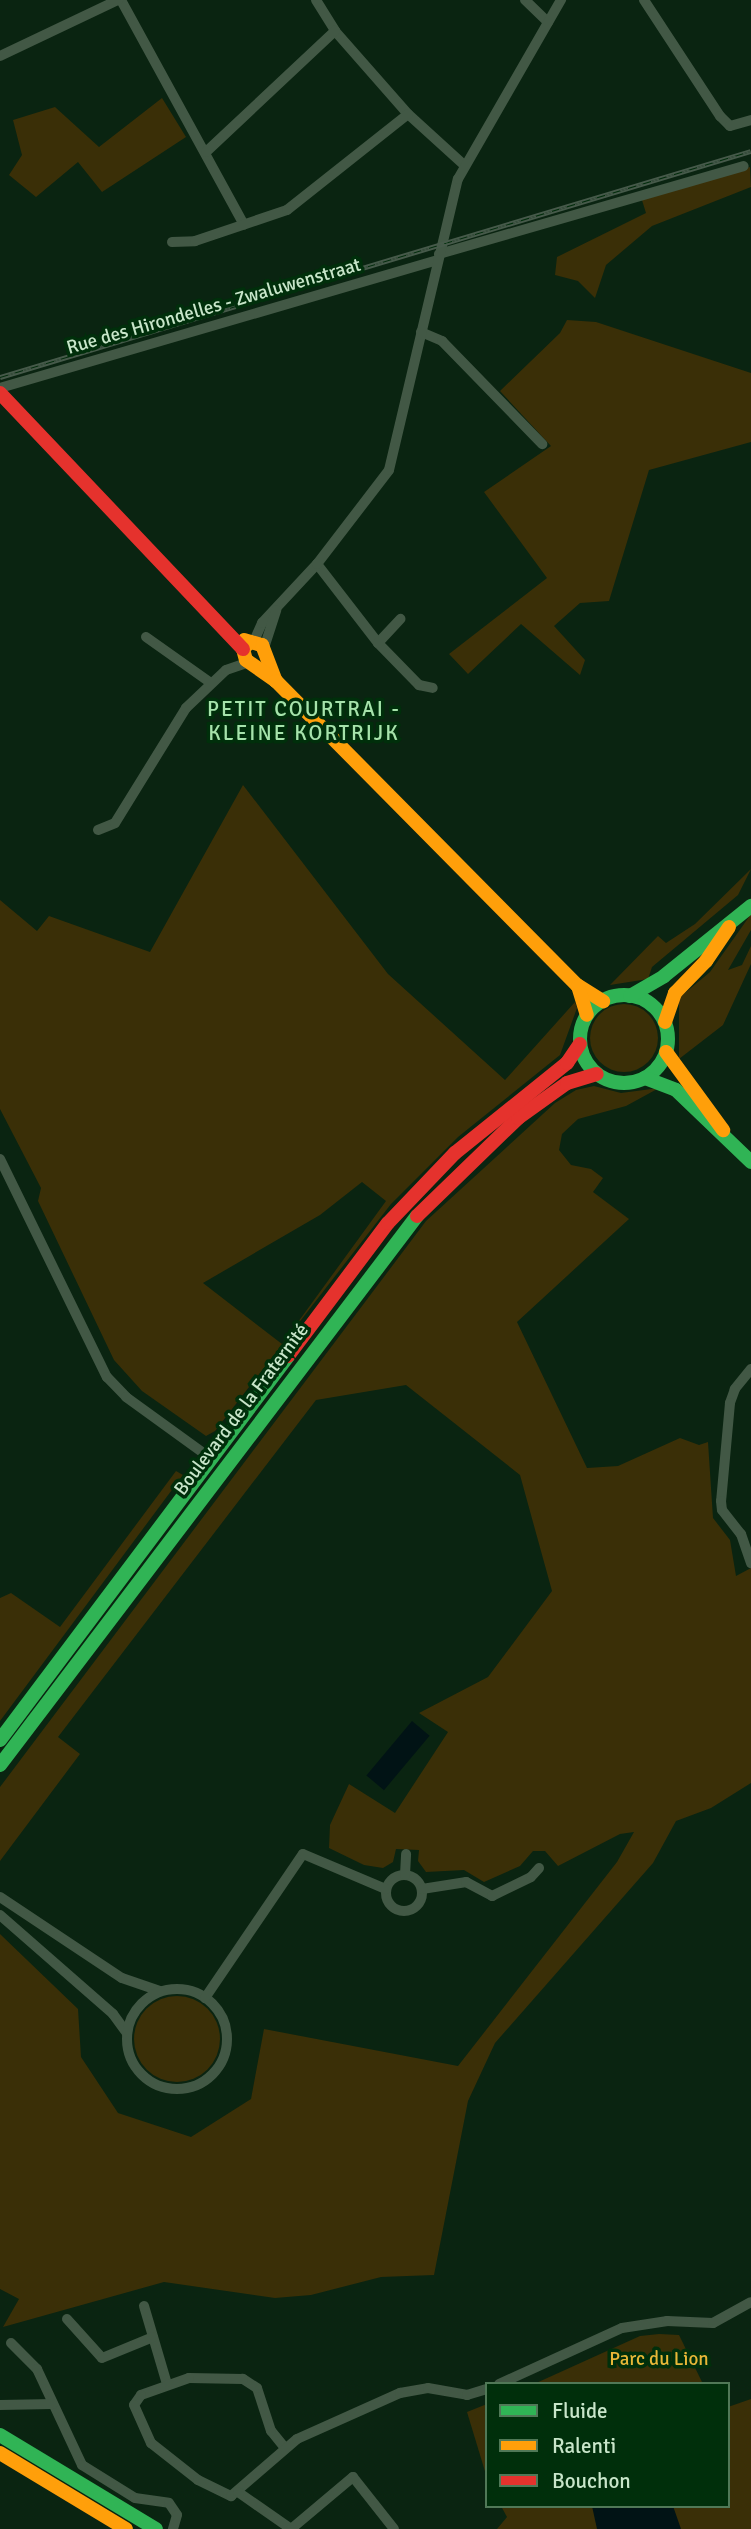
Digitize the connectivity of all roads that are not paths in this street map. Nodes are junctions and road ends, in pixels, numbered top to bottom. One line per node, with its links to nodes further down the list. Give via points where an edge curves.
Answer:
1 (119, 0): 8 (street); 11 (street)
2 (316, 0): 7 (street)
3 (525, 0): 6 (street)
4 (561, 0): 6 (street)
5 (644, 0): 10 (street, via 707,99 730,126)
6 (548, 22): 12 (street)
7 (335, 31): 9 (street); 11 (street)
8 (0, 56)
9 (408, 114): 12 (street); 14 (street, via 319,189 287,210)
10 (751, 120)
11 (206, 152): 14 (street)
12 (464, 165): 16 (street)
13 (744, 166): 16 (street, Rue des Hirondelles - Zwaluwenstraat)
14 (244, 225): 15 (street, via 195,241)
15 (172, 242)
16 (438, 257): 17 (street); 18 (street, Rue des Hirondelles - Zwaluwenstraat)
17 (421, 332): 20 (street, via 442,341); 21 (street, via 389,470)
18 (0, 388)
19 (0, 393): 25 (main road, via 24,424)
20 (542, 444)
21 (317, 564): 24 (street); 25 (street, via 276,610)
22 (400, 619): 24 (street)
23 (146, 637): 26 (street)
24 (378, 643): 27 (street, via 419,685)
25 (253, 651): 26 (street); 31 (main road, via 276,681)
26 (211, 683): 28 (street, via 186,708 115,823)
27 (433, 688)
28 (98, 830)
29 (751, 906): 30 (main road)
30 (732, 921): 32 (main road, via 654,983); 35 (main road, via 706,961 675,993)
31 (577, 985): 33 (main road); 34 (main road)
32 (630, 996): 33 (main road); 35 (main road, via 651,1004)
33 (603, 1001): 34 (main road)
34 (587, 1015): 36 (main road)
35 (664, 1022): 37 (main road)
36 (580, 1044): 38 (main road, via 585,1060); 44 (main road, Boulevard de la Fraternité, via 567,1063 455,1153 395,1216)
37 (666, 1052): 39 (main road); 40 (main road, via 712,1109)
38 (597, 1074): 39 (main road, via 620,1083); 45 (main road, Boulevard de la Fraternité, via 567,1083 540,1101 472,1158 405,1228)
39 (645, 1078): 40 (main road, via 676,1090)
40 (727, 1138): 42 (main road)
41 (0, 1159): 44 (street, via 103,1371 126,1397)
42 (751, 1162)
43 (751, 1369): 46 (street, via 730,1403 721,1501 722,1510 741,1534)
44 (210, 1458): 45 (street); 47 (main road, Boulevard de la Fraternité)
45 (223, 1468): 48 (main road, Boulevard de la Fraternité)
46 (751, 1563)
47 (0, 1740)
48 (0, 1765)
49 (406, 1854): 51 (street)
50 (539, 1868): 53 (street, via 531,1877 492,1896 466,1882)
51 (405, 1875): 52 (street, via 393,1878); 53 (street, via 416,1879)
52 (386, 1889): 53 (street, via 390,1906 407,1912 418,1906); 57 (street, via 303,1854)
53 (422, 1889)
54 (0, 1896): 56 (street, via 122,1978 144,1989)
55 (0, 1915): 58 (street, via 113,2014)
56 (164, 1991): 57 (street, via 189,1991); 58 (street, via 142,2003)
57 (205, 1998): 58 (street, via 221,2016 227,2039 217,2070 198,2085 166,2088 144,2077 130,2057)
58 (127, 2033)
59 (751, 2302): 64 (street, via 713,2323 667,2321 622,2328)
60 (144, 2306): 62 (street)
61 (67, 2319): 62 (street, via 102,2358)
62 (153, 2337): 65 (street)
63 (11, 2343): 67 (street, via 35,2366)
64 (503, 2382)
65 (167, 2384): 70 (street, via 202,2376 250,2382 257,2388 273,2434); 72 (street, via 135,2403 145,2435 198,2480 228,2496)
66 (485, 2390): 70 (street, via 467,2395 428,2388 405,2391)
67 (52, 2404): 68 (street); 75 (street, via 82,2466 138,2499 169,2503 177,2515)
68 (0, 2405)
69 (0, 2435): 74 (main road)
70 (285, 2448): 72 (street)
71 (0, 2453): 73 (main road)
72 (238, 2492): 76 (street)
73 (126, 2529)
74 (156, 2529)
75 (173, 2529)
76 (291, 2529): 77 (street, via 353,2477)
77 (394, 2529)

